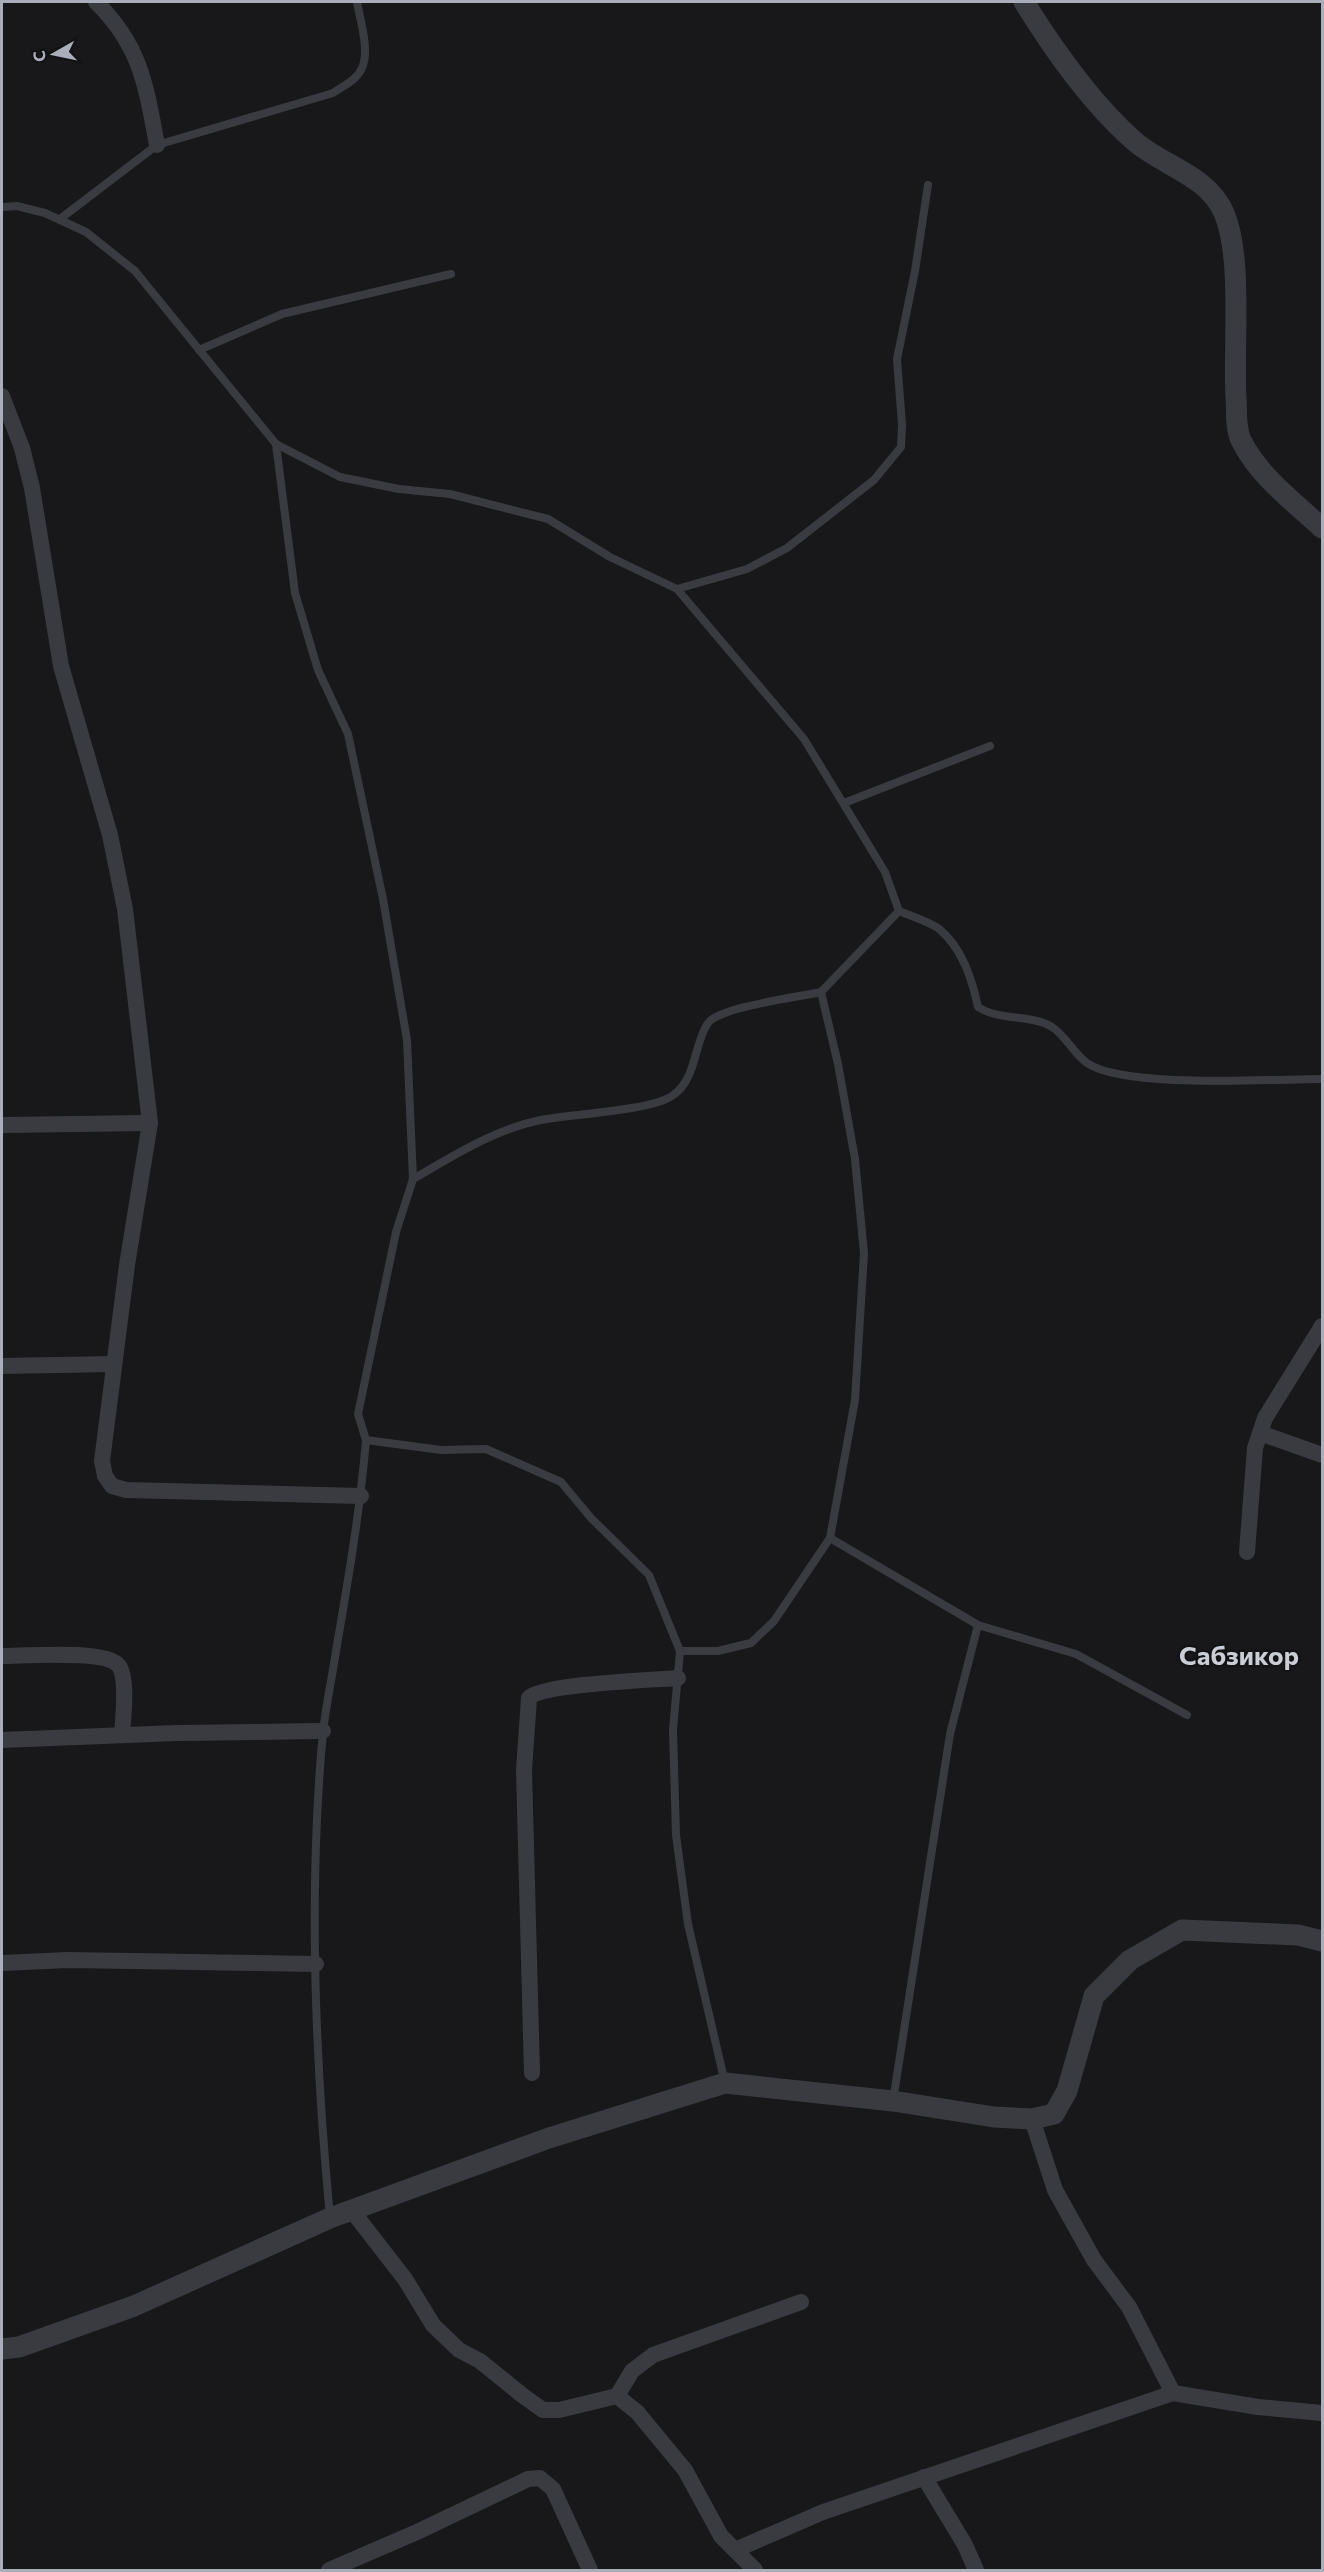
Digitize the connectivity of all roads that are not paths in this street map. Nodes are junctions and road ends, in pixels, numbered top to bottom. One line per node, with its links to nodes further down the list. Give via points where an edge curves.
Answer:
1 (96, 2): 4 (street, via 117,25 138,59)
2 (357, 2): 4 (lane, via 364,51 362,68 353,80 333,93)
3 (1024, 2): 12 (street, via 1046,38 1132,140 1202,184 1224,213 1235,291 1235,385 1240,441 1272,480)
4 (157, 145): 7 (lane)
5 (928, 185): 13 (lane, via 897,359 901,447 874,480 787,548 747,569)
6 (2, 207): 7 (lane, via 17,206)
7 (60, 219): 9 (lane, via 86,231 135,272)
8 (451, 274): 9 (lane, via 282,314)
9 (199, 350): 11 (lane)
10 (2, 396): 19 (street, via 32,488 61,666 110,835 125,909)
11 (276, 444): 13 (lane, via 340,477 450,494 548,519 610,557); 21 (lane, via 295,593 318,670 348,734 383,899 407,1040)
12 (1323, 528)
13 (677, 589): 15 (lane, via 804,739)
14 (990, 746): 15 (lane)
15 (844, 803): 16 (lane, via 885,872)
16 (899, 911): 17 (lane); 18 (lane, via 938,928 952,944 966,964 978,1008 988,1014 1052,1027 1087,1063 1105,1072 1136,1079)
17 (821, 992): 21 (lane, via 737,1009 708,1023 687,1079 672,1096 624,1108 539,1120 473,1144); 29 (lane, via 855,1159 864,1253 855,1400)
18 (1323, 1079)
19 (150, 1123): 20 (street); 23 (street)
20 (2, 1125)
21 (413, 1179): 26 (lane, via 396,1232 366,1369 358,1414)
22 (1323, 1326): 25 (street, via 1265,1418)
23 (113, 1365): 24 (street); 28 (street, via 102,1461 112,1486 126,1490)
24 (2, 1366)
25 (1260, 1433): 27 (street); 30 (street, via 1255,1448)
26 (366, 1440): 28 (lane); 32 (lane, via 441,1450 486,1449 561,1482 649,1575)
27 (1323, 1455)
28 (361, 1496): 36 (lane)
29 (830, 1538): 31 (lane); 32 (lane, via 774,1621 751,1643 718,1651)
30 (1247, 1552)
31 (978, 1625): 35 (lane, via 1076,1654); 44 (lane, via 950,1734)
32 (680, 1651): 34 (lane)
33 (2, 1656): 37 (street, via 112,1659 121,1667 124,1682)
34 (678, 1678): 42 (street, via 560,1688 537,1692 529,1698 524,1770); 43 (lane, via 673,1730 676,1835 688,1924)
35 (1187, 1715)
36 (323, 1731): 37 (street); 41 (lane)
37 (122, 1735): 38 (street)
38 (2, 1740)
39 (1323, 1941): 45 (street, via 1298,1935 1182,1930 1130,1960 1094,1996 1067,2091 1054,2114)
40 (2, 1963): 41 (street, via 68,1960)
41 (316, 1964): 47 (lane, via 321,2118)
42 (532, 2073)
43 (724, 2083): 44 (street); 46 (street, via 549,2138)
44 (893, 2101): 45 (street)
45 (1032, 2119): 50 (street, via 1055,2190 1094,2260 1129,2307)
46 (353, 2212): 47 (street); 51 (street, via 405,2279 433,2325 459,2350 480,2361 522,2396 543,2410 559,2410)
47 (330, 2218): 49 (street, via 134,2306 19,2347)
48 (801, 2302): 51 (street, via 653,2355 632,2371)
49 (2, 2349)
50 (1173, 2393): 52 (street); 53 (street)
51 (617, 2396): 54 (street, via 637,2412 685,2470 721,2536)
52 (1323, 2413)
53 (924, 2477): 54 (street, via 823,2512); 58 (street)
54 (735, 2550): 57 (street)
55 (329, 2571): 56 (street, via 528,2478 540,2478 553,2489)
56 (590, 2571)
57 (755, 2571)
58 (976, 2571)

